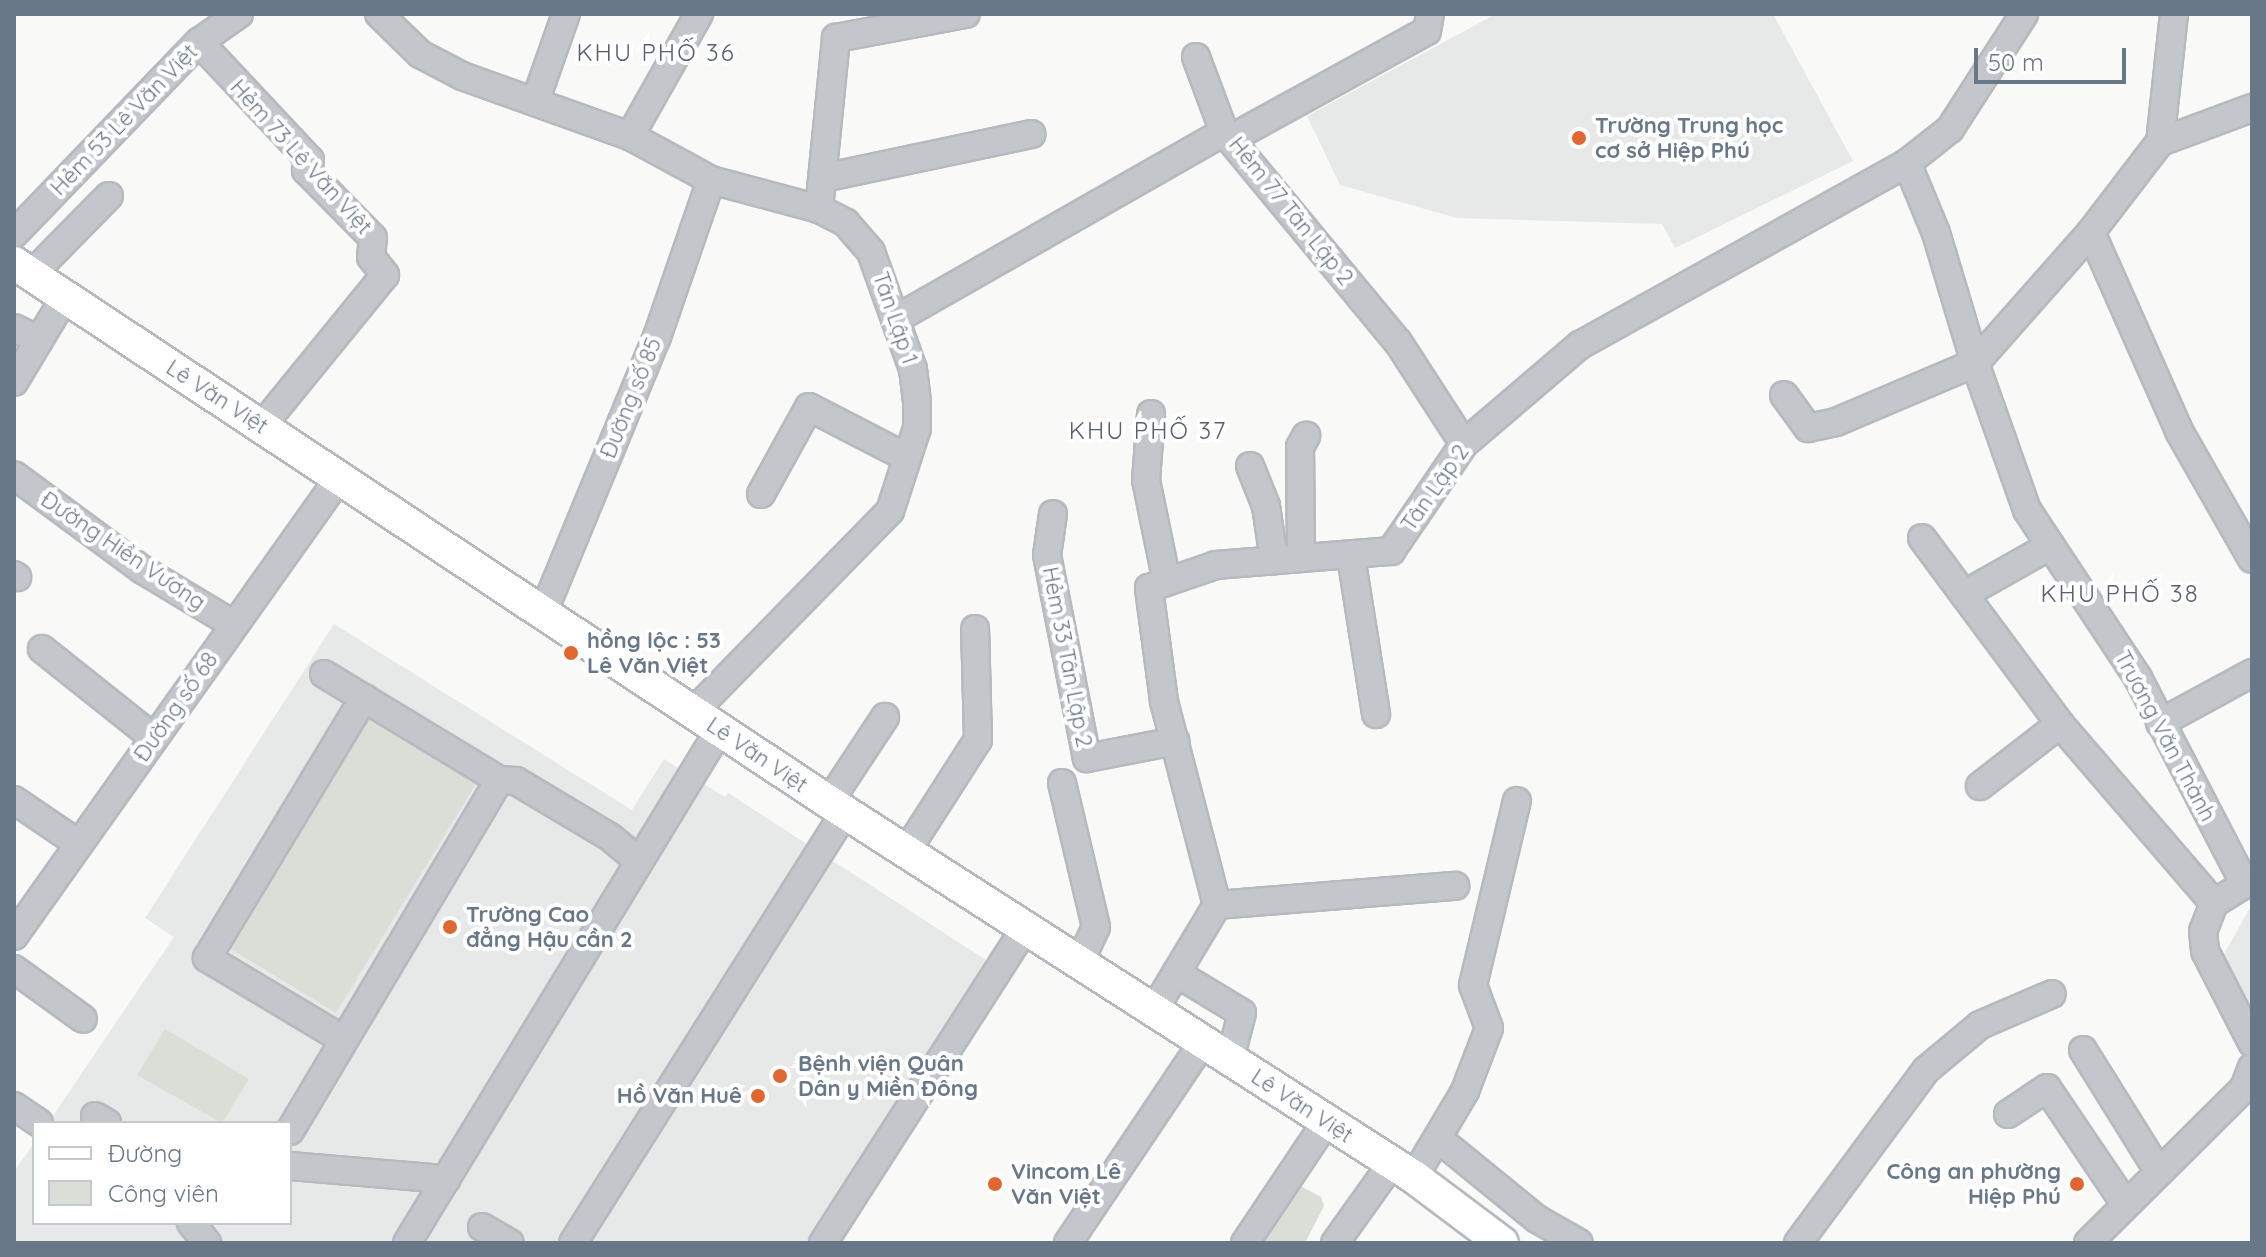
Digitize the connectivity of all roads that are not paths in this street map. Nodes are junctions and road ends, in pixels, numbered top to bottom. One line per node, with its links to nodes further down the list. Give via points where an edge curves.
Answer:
1 (239, 14): 9 (street, Hẻm 53 Lê Văn Việt)
2 (379, 14): 11 (street, Tân Lập 1, via 420,54)
3 (566, 14): 11 (street)
4 (699, 14): 15 (street)
5 (966, 14): 18 (street, via 836,38)
6 (1430, 14): 14 (street, via 1427,31)
7 (2024, 14): 17 (street, Tân Lập 2, via 1950,129)
8 (2174, 14): 16 (street)
9 (199, 42): 23 (street, Hẻm 53 Lê Văn Việt); 33 (street, Hẻm 73 Lê Văn Việt, via 310,160 306,170 373,238 371,257 385,275)
10 (1196, 57): 14 (street)
11 (535, 102): 15 (street, Tân Lập 1)
12 (2252, 108): 16 (street)
13 (1031, 134): 18 (street)
14 (1229, 134): 26 (street, Hẻm 77 Tân Lập 2); 35 (street, Hẻm 77 Tân Lập 2, via 1398,342)
15 (630, 136): 19 (street, Tân Lập 1)
16 (2160, 142): 22 (street)
17 (1907, 163): 29 (street, Trương Văn Thành, via 1936,233); 35 (street, Tân Lập 2, via 1580,345)
18 (823, 178): 21 (street)
19 (711, 180): 21 (street, Tân Lập 1); 50 (street, Đường số 85, via 657,337)
20 (109, 196): 24 (street)
21 (819, 209): 26 (street, Tân Lập 1, via 846,223 871,252)
22 (2091, 232): 29 (street); 46 (street, via 2179,431)
23 (14, 234)
24 (22, 269): 25 (main road, Lê Văn Việt)
25 (65, 297): 28 (street); 33 (main road, Lê Văn Việt)
26 (896, 319): 36 (street, Tân Lập 1, via 913,369 917,401 917,428)
27 (14, 328): 28 (street)
28 (39, 340): 30 (street)
29 (1975, 363): 31 (street, via 1864,412 1808,428); 43 (street, Trương Văn Thành, via 2027,510)
30 (14, 382)
31 (1784, 395)
32 (1151, 414): 48 (street, via 1146,480)
33 (261, 427): 39 (main road, Lê Văn Việt)
34 (1306, 436): 45 (street, via 1300,447)
35 (1464, 444): 44 (street, Tân Lập 2, via 1391,551)
36 (906, 457): 40 (street, via 809,407); 57 (street, Tân Lập 1, via 890,511)
37 (1250, 466): 47 (street, via 1266,506)
38 (14, 475): 51 (street, Đường Hiền Vương, via 143,570)
39 (339, 478): 50 (main road, Lê Văn Việt); 51 (street, Đường số 68)
40 (761, 494)
41 (1053, 514): 64 (street, Hẻm 33 Tân Lập 2, via 1047,555 1087,758)
42 (1922, 538): 49 (street)
43 (2050, 546): 49 (street); 60 (street, Trương Văn Thành, via 2138,678)
44 (1351, 556): 45 (street, Tân Lập 2); 58 (street)
45 (1301, 558): 47 (street, Tân Lập 2)
46 (2252, 559)
47 (1274, 560): 48 (street, Tân Lập 2, via 1216,565)
48 (1167, 582): 64 (street, via 1149,588)
49 (1965, 594): 61 (street)
50 (543, 613): 57 (main road, Lê Văn Việt)
51 (234, 625): 63 (street, Đường số 68)
52 (975, 629): 72 (street, via 978,740)
53 (42, 649): 63 (street)
54 (2252, 673): 60 (street)
55 (324, 674): 56 (street)
56 (364, 698): 65 (street); 87 (street, via 207,958)
57 (693, 712): 62 (main road, Lê Văn Việt)
58 (1376, 714)
59 (885, 717): 70 (street)
60 (2160, 723): 74 (street, Trương Văn Thành)
61 (2060, 724): 67 (street); 76 (street)
62 (720, 729): 70 (main road, Lê Văn Việt); 73 (street)
63 (154, 738): 71 (street, Đường số 68)
64 (1175, 741): 77 (street)
65 (499, 780): 73 (street, via 523,785 618,842); 87 (street)
66 (1062, 783): 80 (street, via 1096,927)
67 (1980, 786)
68 (14, 800): 71 (street)
69 (1517, 801): 98 (street, via 1473,985 1489,1028)
70 (837, 807): 72 (main road, Lê Văn Việt); 109 (street)
71 (79, 844): 79 (street, Đường số 68)
72 (906, 852): 78 (main road, Lê Văn Việt)
73 (633, 857): 102 (street)
74 (2248, 882): 76 (street, Trương Văn Thành)
75 (1455, 886): 77 (street)
76 (2214, 903): 85 (street, via 2203,931 2205,951)
77 (1217, 905): 82 (street)
78 (1025, 928): 80 (main road, Lê Văn Việt); 110 (street)
79 (14, 936)
80 (1079, 963): 84 (main road, Lê Văn Việt)
81 (14, 969): 86 (street)
82 (1176, 973): 84 (street); 91 (street, via 1242,1013)
83 (2052, 994): 116 (street, via 1980,1025 1926,1070)
84 (1154, 1010): 88 (main road, Lê Văn Việt)
85 (2245, 1012): 89 (street)
86 (83, 1019)
87 (344, 1040): 97 (street)
88 (1203, 1042): 91 (main road, Lê Văn Việt); 111 (street)
89 (2252, 1043)
90 (2083, 1050): 101 (street)
91 (1230, 1059): 96 (main road, Lê Văn Việt)
92 (2249, 1080): 101 (street)
93 (14, 1106): 95 (street)
94 (2008, 1114): 103 (street, via 2037,1089 2047,1088)
95 (36, 1121)
96 (1326, 1122): 100 (main road, Lê Văn Việt); 112 (street)
97 (292, 1128)
98 (1440, 1140): 100 (street); 115 (street, via 1537,1219)
99 (292, 1166): 102 (street)
100 (1403, 1170): 113 (street); 114 (main road, Lê Văn Việt)
101 (2159, 1172): 103 (street)
102 (446, 1179): 107 (street)
103 (2126, 1205): 117 (street)
104 (193, 1225): 106 (street)
105 (482, 1227): 108 (street)
106 (207, 1243)
107 (407, 1243)
108 (510, 1243)
109 (573, 1243)
110 (823, 1243)
111 (1068, 1243)
112 (1245, 1243)
113 (1335, 1243)
114 (1502, 1243)
115 (1579, 1243)
116 (1798, 1243)
117 (2088, 1243)

